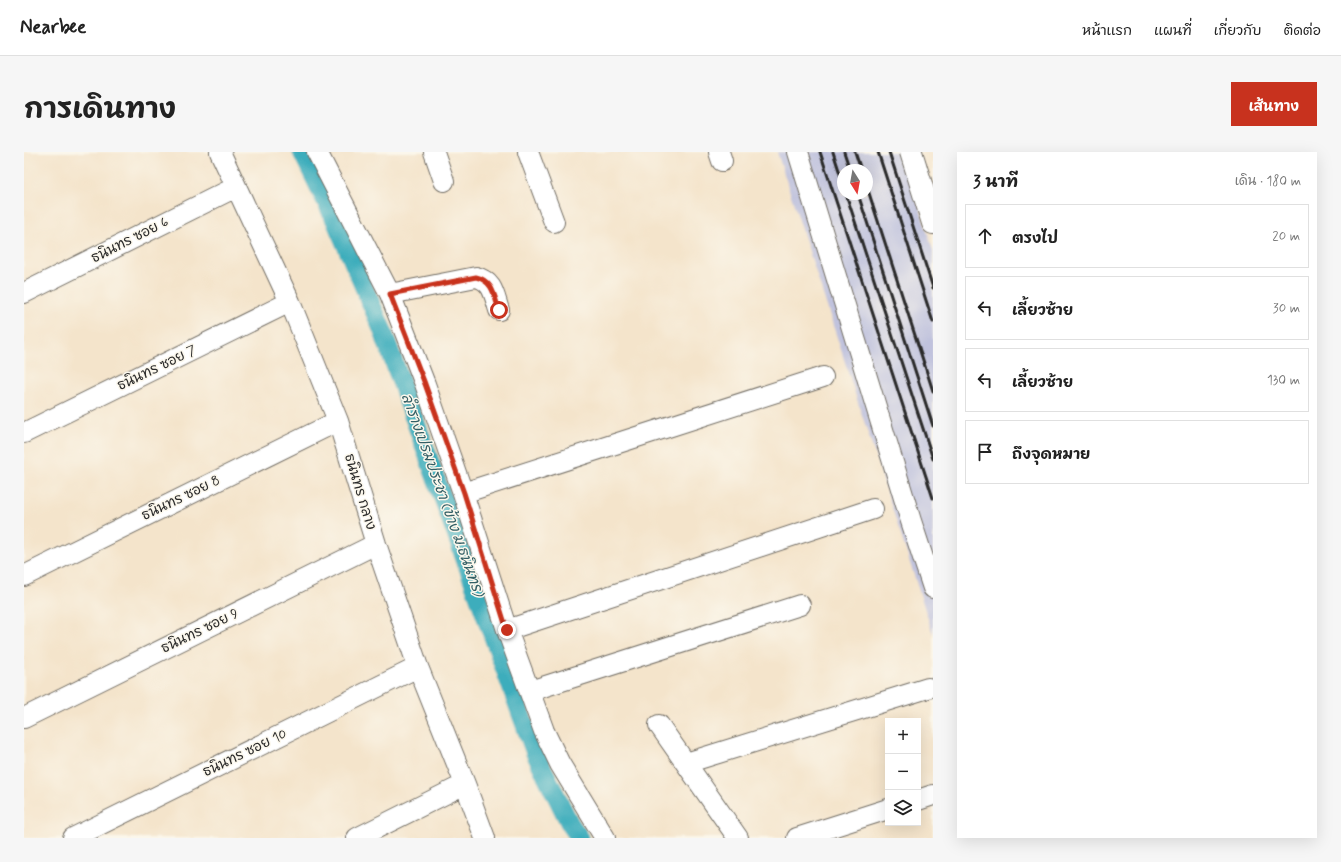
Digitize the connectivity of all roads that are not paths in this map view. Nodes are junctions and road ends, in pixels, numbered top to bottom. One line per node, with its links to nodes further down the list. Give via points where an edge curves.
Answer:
1 (220, 152): 8 (street, ธนินทร กลาง)
2 (317, 152): 12 (street)
3 (434, 152): 7 (street)
4 (528, 152): 9 (street)
5 (798, 152): 22 (street, via 910,521)
6 (911, 152): 10 (main road)
7 (444, 181)
8 (236, 187): 11 (street, ธนินทร ซอย 6); 13 (street, ธนินทร กลาง)
9 (554, 222)
10 (933, 223)
11 (24, 293)
12 (390, 294): 14 (street, via 476,277 483,278 490,284); 18 (street)
13 (290, 302): 16 (street, ธนินทร กลาง); 17 (street, ธนินทร ซอย 7)
14 (499, 310)
15 (823, 377): 18 (street)
16 (338, 421): 20 (street, ธนินทร กลาง); 21 (street, ธนินทร ซอย 8)
17 (24, 433)
18 (464, 493): 24 (street)
19 (873, 509): 24 (street)
20 (376, 544): 25 (street, ธนินทร กลาง); 28 (street, ธนินทร ซอย 9)
21 (24, 576)
22 (933, 588)
23 (800, 605): 27 (street)
24 (507, 630): 27 (street)
25 (418, 667): 31 (street, ธนินทร กลาง); 35 (street, ธนินทร ซอย 10)
26 (928, 688): 30 (street)
27 (530, 691): 38 (street, via 544,731 560,764)
28 (24, 718)
29 (659, 725): 30 (street)
30 (686, 763): 39 (street)
31 (465, 784): 36 (street); 37 (street, ธนินทร กลาง)
32 (933, 795): 33 (street)
33 (921, 799)
34 (885, 810): 40 (street)
35 (73, 838)
36 (357, 838)
37 (485, 838)
38 (605, 838)
39 (738, 838)
40 (796, 838)

